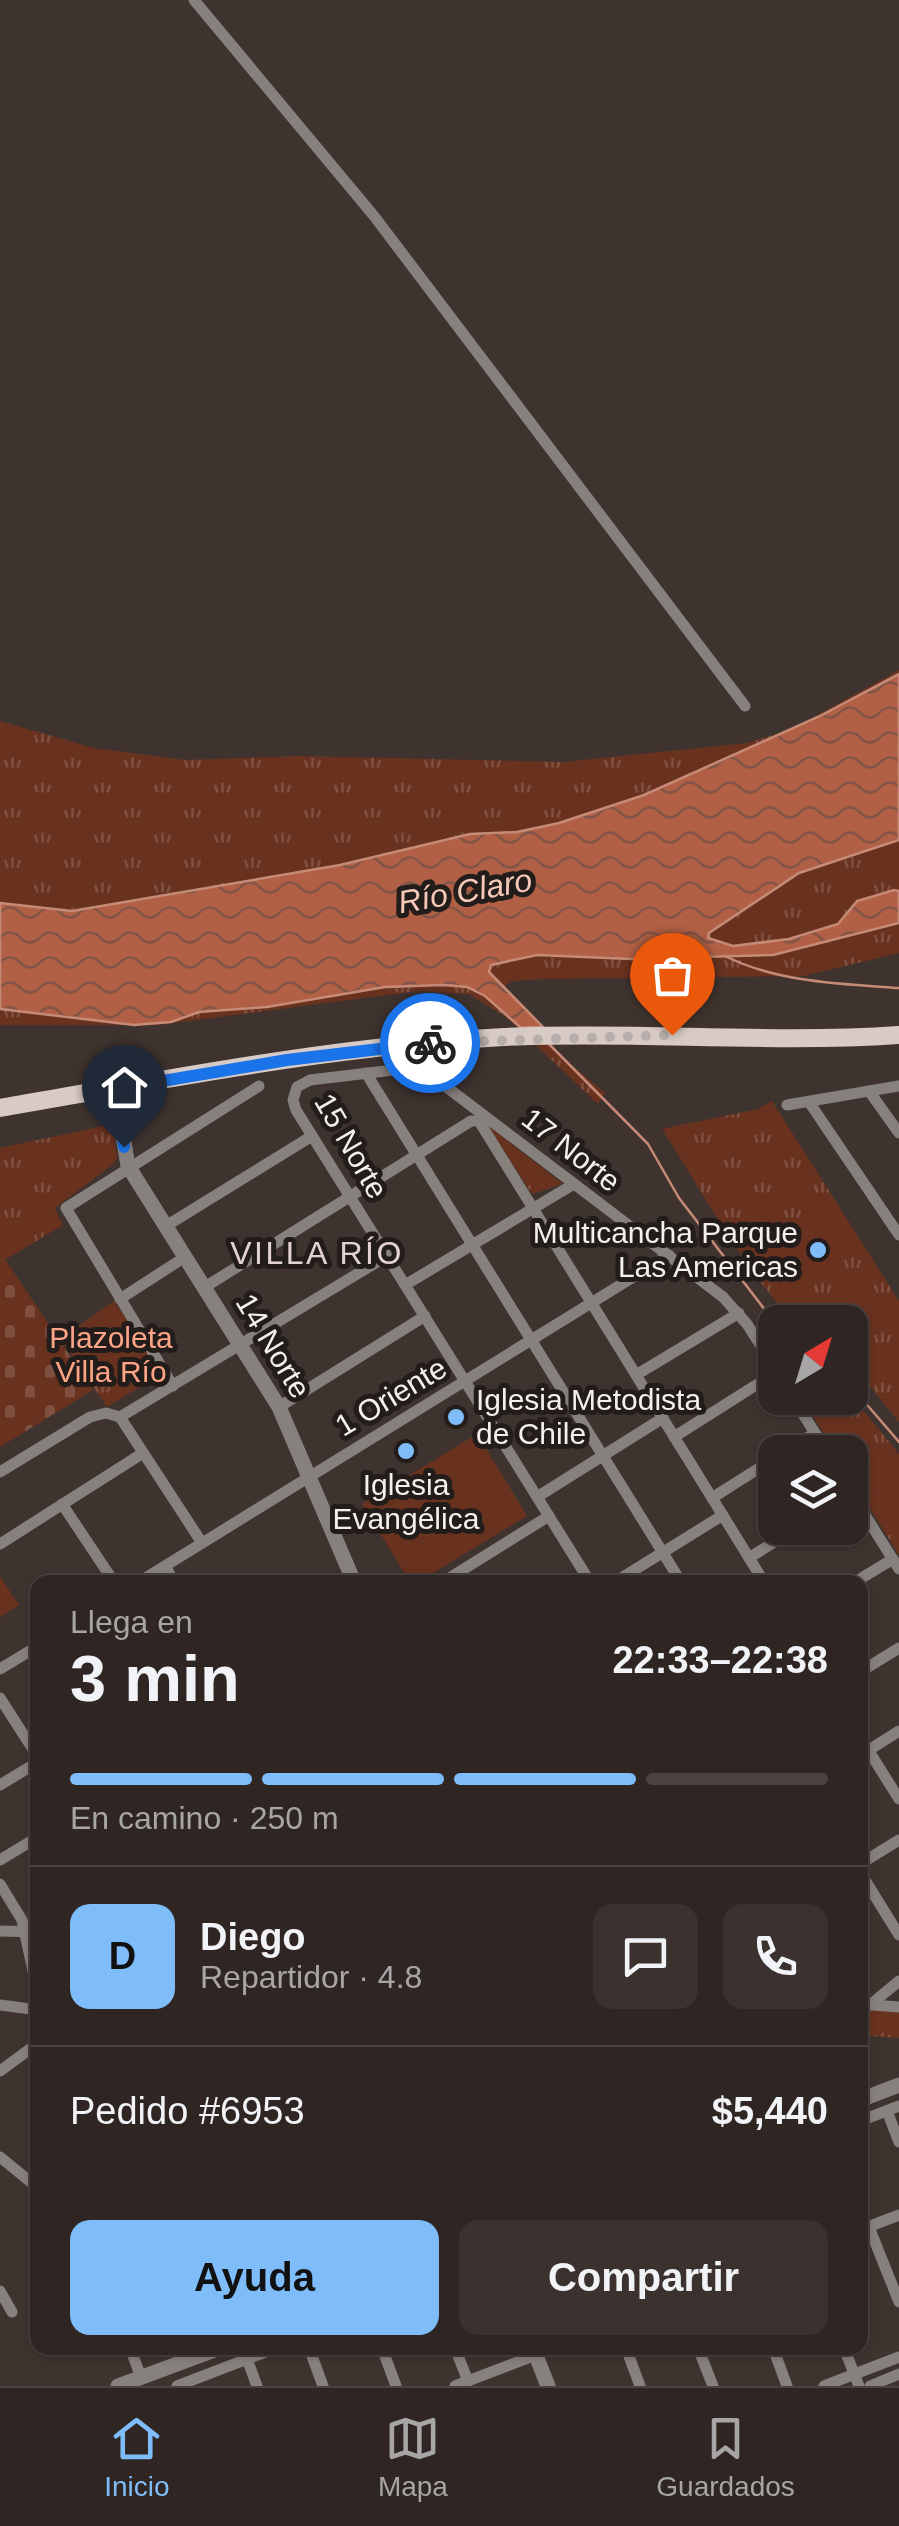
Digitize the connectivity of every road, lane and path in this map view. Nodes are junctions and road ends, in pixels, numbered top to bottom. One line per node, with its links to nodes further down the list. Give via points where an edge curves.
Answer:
1 (194, 0): 2 (street, via 374,216)
2 (745, 706)
3 (899, 1035): 7 (main road, via 506,1037 324,1055)
4 (366, 1074): 8 (street, 17 Norte, via 310,1080); 15 (street); 17 (street, 17 Norte, via 425,1072)
5 (259, 1086): 16 (street)
6 (899, 1086): 9 (street)
7 (115, 1089): 12 (main road); 16 (street, 14 Norte)
8 (295, 1090): 14 (street, 15 Norte, via 294,1105)
9 (869, 1091): 10 (street); 13 (street)
10 (809, 1102): 11 (street); 21 (street)
11 (787, 1106)
12 (0, 1108)
13 (899, 1133)
14 (312, 1136): 18 (street, 15 Norte); 20 (street)
15 (416, 1154): 18 (street); 19 (street, via 476,1120); 22 (street)
16 (128, 1166): 20 (street, 14 Norte); 28 (street, via 66,1208)
17 (574, 1184): 19 (street); 23 (street, 17 Norte)
18 (350, 1196): 25 (street, 15 Norte); 27 (street)
19 (533, 1208): 22 (street); 29 (street)
20 (166, 1226): 24 (street, 14 Norte)
21 (899, 1235)
22 (472, 1244): 26 (street); 32 (street)
23 (669, 1255): 29 (street, 1 Oriente); 30 (street, 17 Norte)
24 (186, 1256): 27 (street, 14 Norte); 28 (street)
25 (387, 1256): 26 (street, 15 Norte); 34 (street)
26 (405, 1285): 31 (street, 15 Norte)
27 (205, 1286): 34 (street, 14 Norte)
28 (120, 1299): 38 (street)
29 (592, 1303): 32 (street, 1 Oriente); 35 (street)
30 (739, 1313): 33 (street, 17 Norte); 35 (street)
31 (425, 1316): 36 (street, 15 Norte); 39 (street)
32 (531, 1340): 36 (street, 1 Oriente); 47 (street)
33 (758, 1343)
34 (242, 1344): 38 (street); 39 (street, 14 Norte)
35 (636, 1374): 42 (street)
36 (465, 1381): 50 (street, 1 Oriente); 51 (street, 15 Norte)
37 (758, 1381): 45 (street)
38 (173, 1386): 41 (street)
39 (279, 1406): 50 (street, 14 Norte)
40 (803, 1415): 43 (street)
41 (120, 1417): 46 (street); 49 (street, via 90,1417)
42 (663, 1418): 45 (street); 47 (street)
43 (814, 1433): 44 (street)
44 (811, 1435)
45 (674, 1437): 52 (street)
46 (143, 1454): 53 (street); 57 (street)
47 (602, 1456): 51 (street); 60 (street)
48 (758, 1469): 52 (street)
49 (0, 1472)
50 (310, 1475): 57 (street, 1 Oriente); 67 (street, 14 Norte)
51 (536, 1497): 54 (street, 15 Norte)
52 (712, 1498): 55 (street)
53 (62, 1504): 58 (street); 64 (street)
54 (548, 1516): 68 (street); 69 (street, 15 Norte)
55 (723, 1516): 60 (street); 61 (street)
56 (868, 1520): 62 (street)
57 (202, 1543): 63 (street, 1 Oriente)
58 (0, 1544)
59 (769, 1545): 61 (street)
60 (662, 1553): 70 (street); 71 (street)
61 (749, 1558): 72 (street)
62 (896, 1564): 73 (street)
63 (166, 1566): 65 (street, 1 Oriente); 66 (street)
64 (109, 1575)
65 (151, 1575)
66 (169, 1575)
67 (351, 1575)
68 (456, 1575)
69 (580, 1575)
70 (626, 1575)
71 (676, 1575)
72 (760, 1575)
73 (868, 1576)
74 (899, 1648): 76 (street)
75 (30, 1651): 77 (street)
76 (868, 1667)
77 (0, 1670)
78 (0, 1698): 80 (street)
79 (899, 1731): 81 (street)
80 (30, 1746)
81 (868, 1750): 84 (street)
82 (30, 1765): 83 (street)
83 (0, 1786)
84 (899, 1800)
85 (899, 1840): 88 (street)
86 (30, 1842): 87 (street)
87 (0, 1860)
88 (868, 1862)
89 (868, 1882): 94 (street)
90 (0, 1884): 91 (street)
91 (30, 1929)
92 (0, 1931): 93 (street)
93 (30, 1932)
94 (899, 1935)
95 (899, 1981): 96 (street)
96 (868, 2002)
97 (868, 2004): 99 (street)
98 (0, 2005): 100 (street)
99 (899, 2007)
100 (30, 2009)
101 (30, 2048): 102 (street)
102 (0, 2072)
103 (899, 2085): 104 (street)
104 (868, 2097)
105 (893, 2108): 106 (street); 107 (street)
106 (868, 2118)
107 (899, 2142)
108 (0, 2157): 109 (street)
109 (30, 2175)
110 (899, 2215): 111 (street)
111 (868, 2227)
112 (868, 2236): 114 (street)
113 (2, 2298): 115 (street)
114 (899, 2302)
115 (12, 2312)
116 (133, 2355): 131 (street)
117 (201, 2355): 131 (street)
118 (258, 2355): 129 (street)
119 (312, 2355): 137 (street)
120 (385, 2355): 138 (street)
121 (456, 2355): 133 (street)
122 (525, 2355): 133 (street)
123 (536, 2355): 139 (street)
124 (629, 2355): 140 (street)
125 (701, 2355): 141 (street)
126 (776, 2355): 142 (street)
127 (847, 2355): 132 (street)
128 (899, 2357): 132 (street)
129 (247, 2359): 135 (street); 136 (street)
130 (899, 2374): 144 (street)
131 (141, 2377): 134 (street)
132 (857, 2380): 143 (street)
133 (460, 2384)
134 (118, 2386)
135 (177, 2386)
136 (257, 2386)
137 (323, 2386)
138 (396, 2386)
139 (548, 2386)
140 (640, 2386)
141 (714, 2386)
142 (787, 2386)
143 (824, 2386)
144 (870, 2386)

